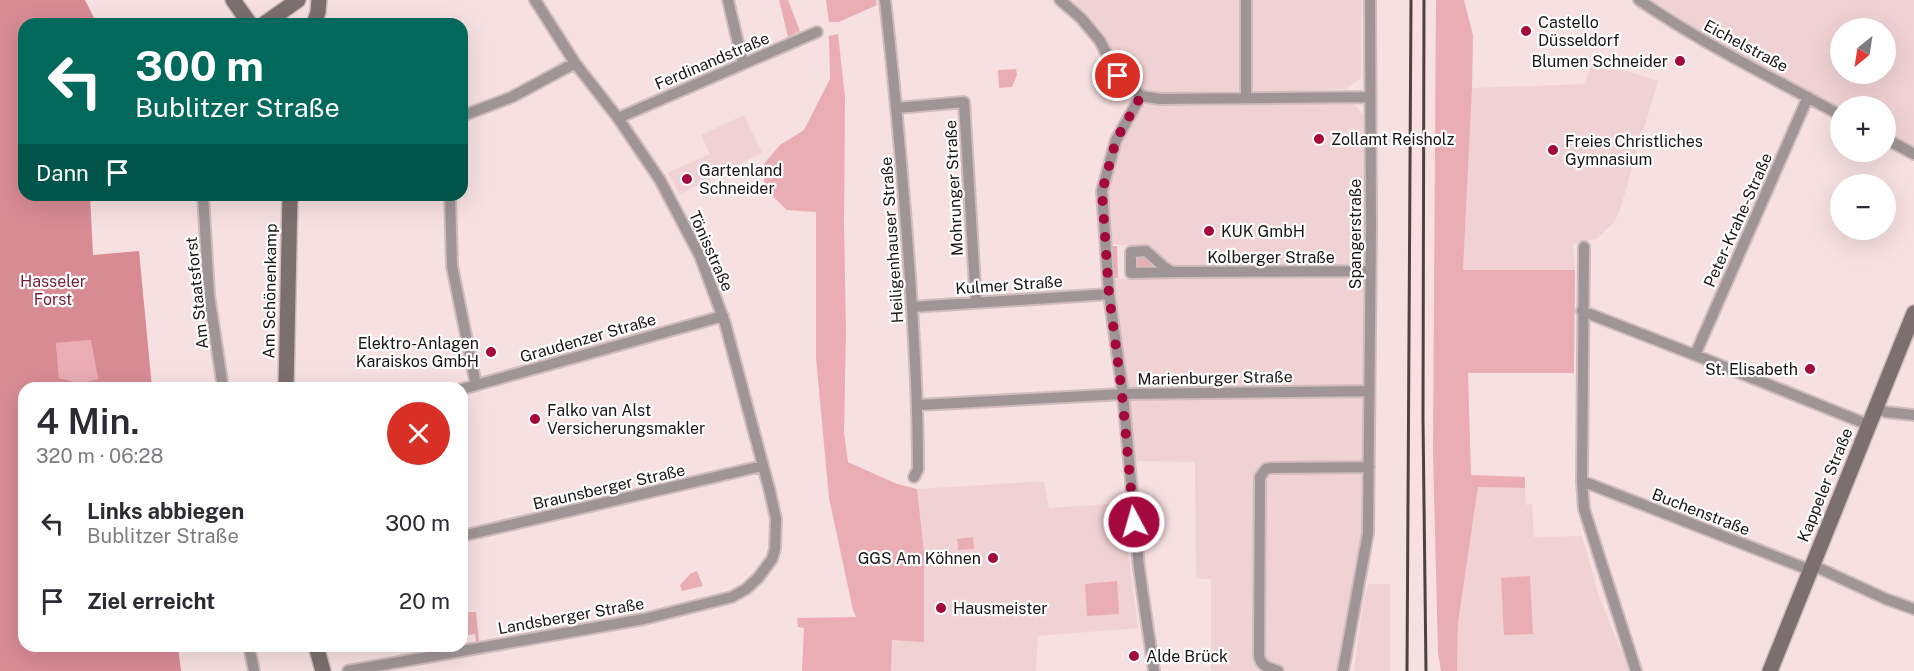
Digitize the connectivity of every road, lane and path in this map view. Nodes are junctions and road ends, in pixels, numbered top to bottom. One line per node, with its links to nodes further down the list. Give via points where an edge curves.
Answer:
1 (233, 0): 11 (street)
2 (298, 0): 12 (street)
3 (535, 0): 15 (street, Tönisstraße)
4 (728, 0): 16 (street)
5 (885, 0): 21 (street, Heiligenhauser Straße)
6 (1060, 0): 17 (street, via 1082,18 1100,41 1118,76)
7 (1246, 0): 20 (street)
8 (1370, 0): 18 (street, Spangerstraße)
9 (1639, 0): 19 (street, Eichelstraße, via 1673,23)
10 (318, 1): 13 (street)
11 (246, 18)
12 (272, 18)
13 (315, 18)
14 (817, 32): 16 (street, Ferdinandstraße)
15 (575, 63): 23 (street, via 512,97); 24 (street, Tönisstraße)
16 (743, 64): 24 (street, Ferdinandstraße)
17 (1141, 96): 20 (street); 33 (street, via 1116,140 1102,192)
18 (1370, 97): 20 (street); 31 (street, Spangerstraße)
19 (1808, 97): 22 (street, Eichelstraße); 39 (street, Peter-Krahe-Straße)
20 (1246, 98)
21 (897, 108): 34 (street, Mohrunger Straße, via 964,102); 35 (street, Heiligenhauser Straße)
22 (1830, 109)
23 (468, 114)
24 (618, 118): 38 (street, Tönisstraße, via 669,194 700,256)
25 (1896, 144): 26 (street)
26 (1914, 154)
27 (203, 201): 40 (street, Am Staatsforst, via 209,295)
28 (290, 201): 41 (street, Am Schönenkamp)
29 (450, 201): 42 (street, via 452,266)
30 (1584, 247): 36 (street)
31 (1370, 271): 32 (street, Kolberger Straße); 44 (street, Spangerstraße)
32 (1173, 272)
33 (1109, 294): 34 (street, Kulmer Straße); 45 (street)
34 (976, 303): 35 (street, Kulmer Straße)
35 (912, 307): 46 (street, Heiligenhauser Straße)
36 (1582, 311): 39 (street); 53 (street)
37 (1914, 314): 47 (street, Kappeler Straße)
38 (723, 316): 42 (street, Graudenzer Straße); 50 (street, Tönisstraße)
39 (1695, 355): 49 (street)
40 (222, 382)
41 (286, 382)
42 (476, 385): 43 (street, Graudenzer Straße)
43 (468, 387)
44 (1369, 391): 45 (street, Marienburger Straße); 51 (street, Spangerstraße)
45 (1122, 394): 46 (street, Marienburger Straße); 65 (street, via 1139,568)
46 (918, 405): 52 (street, Heiligenhauser Straße, via 918,469)
47 (1876, 408): 48 (street); 49 (street, Kappeler Straße)
48 (1914, 415)
49 (1869, 425): 56 (street, Kappeler Straße)
50 (762, 466): 54 (street, Braunsberger Straße); 55 (street, Tönisstraße, via 776,519)
51 (1369, 467): 66 (street, via 1271,468 1260,477 1259,655 1264,666); 67 (street, Spangerstraße, via 1368,533)
52 (914, 477)
53 (1582, 482): 56 (street, Buchenstraße); 68 (street, via 1584,508)
54 (468, 535)
55 (775, 549): 58 (street, Landsberger Straße, via 758,578 732,597 644,619)
56 (1811, 568): 57 (street, Buchenstraße); 69 (street, Kappeler Straße)
57 (1914, 609)
58 (468, 646)
59 (250, 652): 62 (street)
60 (318, 652): 63 (street)
61 (426, 652): 64 (street, Landsberger Straße)
62 (254, 671)
63 (323, 671)
64 (348, 671)
65 (1154, 671)
66 (1278, 671)
67 (1343, 671)
68 (1636, 671)
69 (1770, 671)

